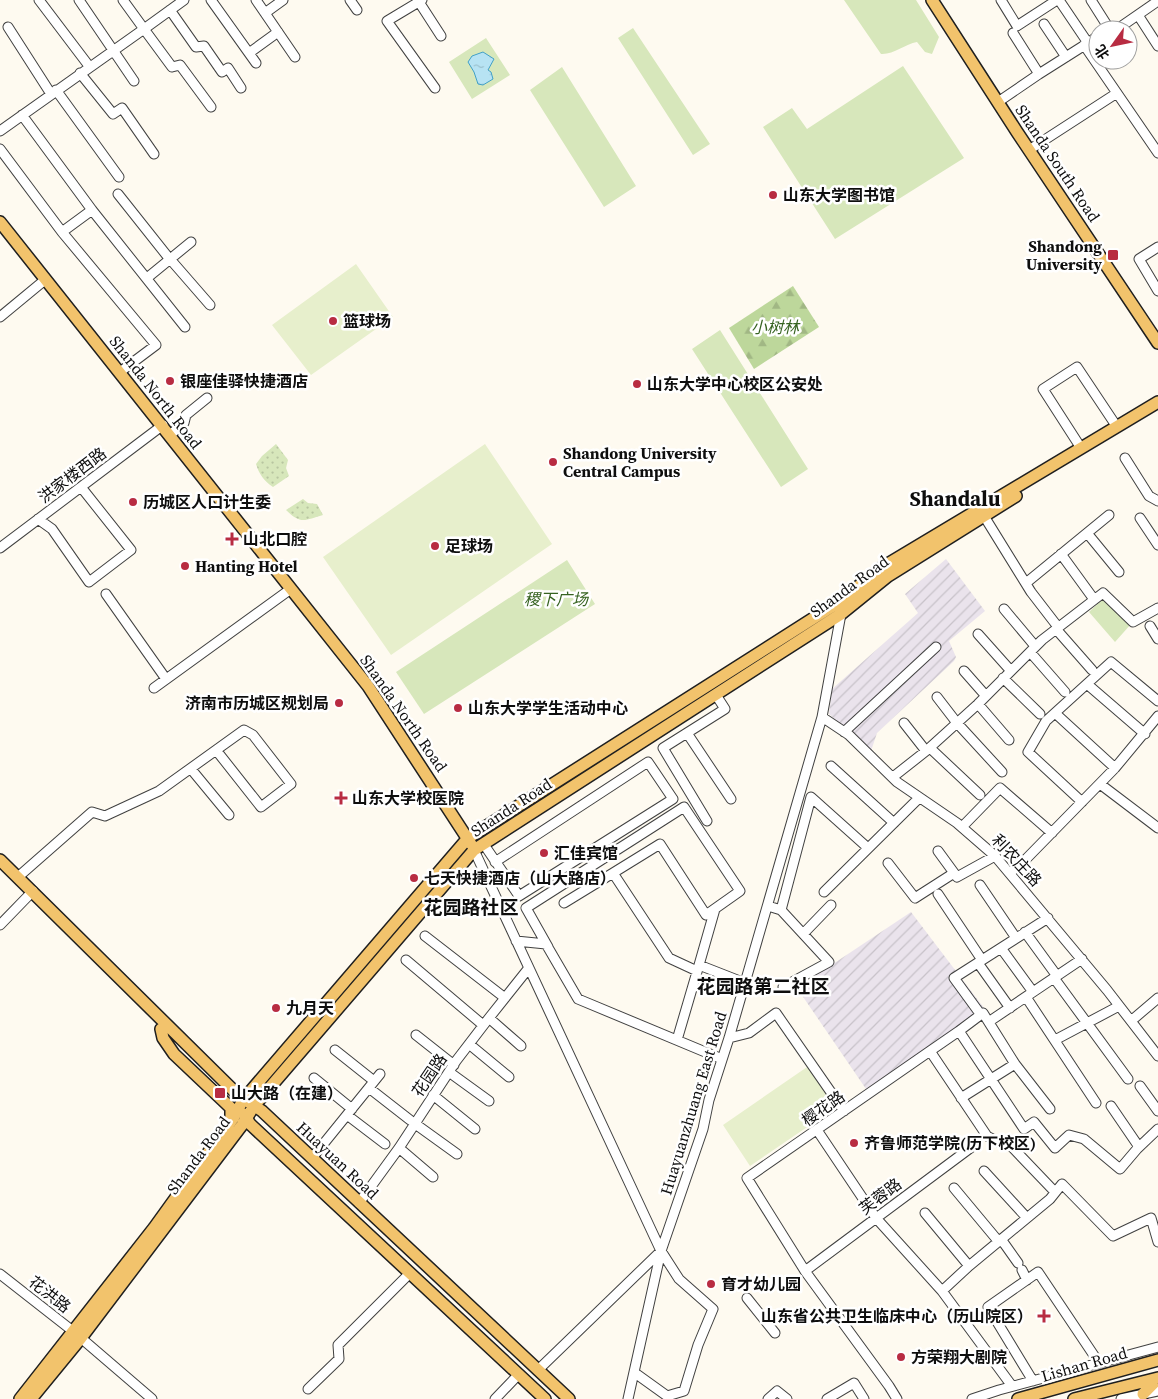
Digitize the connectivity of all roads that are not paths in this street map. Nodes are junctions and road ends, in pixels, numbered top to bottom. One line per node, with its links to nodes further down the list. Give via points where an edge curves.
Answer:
1 (38, 0): 34 (street)
2 (79, 0): 29 (street)
3 (123, 0): 23 (street)
4 (184, 0): 15 (street)
5 (211, 0): 30 (street)
6 (256, 0): 17 (street)
7 (283, 0): 17 (street)
8 (350, 0): 16 (street)
9 (932, 0): 42 (main road, Shanda South Road)
10 (1001, 0): 13 (street, via 1017,26)
11 (1091, 0): 19 (street)
12 (420, 1): 26 (street); 39 (street, via 388,21)
13 (1054, 2): 27 (street)
14 (1156, 4): 18 (street)
15 (171, 6): 23 (street); 38 (street, via 196,48 204,46 222,72 228,68)
16 (357, 10)
17 (265, 14): 24 (street)
18 (1138, 15): 20 (street); 28 (street)
19 (1104, 20)
20 (1129, 20)
21 (1044, 24): 32 (street)
22 (8, 27): 40 (street)
23 (144, 29): 29 (street); 43 (street, via 172,67 180,65)
24 (278, 32): 30 (street); 31 (street)
25 (1013, 33): 36 (street)
26 (441, 36)
27 (1086, 44): 32 (street); 41 (street)
28 (1158, 46)
29 (113, 50): 34 (street); 37 (street)
30 (248, 53): 33 (street)
31 (295, 57)
32 (1066, 57): 36 (street)
33 (256, 63)
34 (89, 66): 35 (street)
35 (80, 73): 40 (street); 49 (street, via 113,114 122,108)
36 (1039, 74): 42 (street)
37 (134, 81)
38 (241, 88)
39 (435, 88)
40 (53, 92): 44 (street); 50 (street)
41 (1117, 93): 47 (street); 48 (street)
42 (998, 102): 47 (main road, Shanda South Road)
43 (211, 107)
44 (22, 115): 45 (street); 52 (street)
45 (0, 131)
46 (0, 149): 55 (street)
47 (1029, 150): 65 (main road, Shanda South Road)
48 (1158, 153)
49 (154, 154)
50 (119, 177)
51 (118, 194): 58 (street)
52 (92, 210): 55 (street); 59 (street)
53 (0, 222): 60 (main road, Shanda North Road)
54 (0, 227): 60 (main road, Shanda North Road)
55 (62, 232): 66 (street, via 156,346)
56 (191, 242): 58 (street)
57 (1158, 246): 61 (street, via 1139,259)
58 (171, 260): 59 (street); 62 (street)
59 (147, 278): 64 (street)
60 (45, 281): 63 (street); 66 (main road, Shanda North Road); 70 (main road, Shanda North Road)
61 (1158, 291)
62 (210, 305)
63 (0, 317)
64 (185, 327)
65 (1158, 343)
66 (120, 372): 70 (main road, Shanda North Road)
67 (207, 398): 72 (street, via 186,415 184,423)
68 (1158, 402): 71 (main road, Shanda Road)
69 (1158, 408): 78 (main road, Shanda Road)
70 (161, 427): 72 (main road, Shanda North Road); 75 (street, 洪家楼西路); 87 (main road, Shanda North Road)
71 (1117, 427): 73 (main road, Shanda Road); 73 (street, via 1077,367 1043,389)
72 (170, 435): 140 (main road, Shanda North Road, via 368,686)
73 (1081, 448): 140 (main road, Shanda Road, via 881,568 839,602)
74 (1126, 458): 76 (street, via 1149,496)
75 (81, 487): 80 (street, 洪家楼西路); 80 (street, via 131,550 89,582 52,529)
76 (1158, 501)
77 (1109, 515): 81 (street)
78 (984, 516): 86 (street); 92 (main road, Shanda Road, via 888,576)
79 (1140, 518): 82 (street)
80 (38, 519): 83 (street, 洪家楼西路)
81 (1087, 533): 84 (street); 85 (street)
82 (1158, 546)
83 (0, 548)
84 (1061, 554): 86 (street); 89 (street)
85 (1119, 572)
86 (1026, 583): 94 (street)
87 (288, 591): 103 (street); 140 (main road, Shanda North Road, via 370,695)
88 (106, 594): 103 (street)
89 (1093, 598)
90 (1158, 608): 94 (street, via 1133,622 1103,592)
91 (1004, 609): 98 (street)
92 (841, 614): 107 (main road, Shanda Road); 115 (street, Huayuanzhuang East Road)
93 (1150, 626): 96 (street)
94 (1057, 628): 98 (street); 99 (street)
95 (978, 634): 101 (street)
96 (1158, 639)
97 (936, 647): 118 (street)
98 (1032, 649): 101 (street); 106 (street)
99 (1092, 670)
100 (964, 671): 108 (street)
101 (1010, 671): 102 (street)
102 (1003, 678): 108 (street); 112 (street)
103 (166, 680): 105 (street)
104 (1087, 684): 110 (street, via 1111,662); 113 (street); 120 (street)
105 (154, 688)
106 (1065, 692)
107 (716, 695): 119 (street, via 725,709); 142 (main road, Shanda Road)
108 (986, 696): 111 (street)
109 (937, 698): 116 (street)
110 (1158, 700)
111 (978, 704): 116 (street); 121 (street)
112 (1040, 714)
113 (1055, 714): 126 (street); 133 (street, via 1046,721 1028,752)
114 (1158, 716): 120 (street)
115 (822, 717): 118 (street, 利农庄路); 160 (street, Huayuanzhuang East Road)
116 (957, 723): 122 (street); 127 (street)
117 (904, 724): 122 (street)
118 (844, 732): 128 (street, 利农庄路)
119 (687, 733): 131 (street); 135 (street, via 664,748)
120 (1145, 734): 126 (street)
121 (1009, 740)
122 (928, 749): 128 (street); 130 (street)
123 (216, 750): 123 (street, via 244,730 253,735 291,784 261,807); 125 (street)
124 (831, 766): 136 (street)
125 (191, 768): 134 (street); 153 (street, via 159,791 105,816 92,812)
126 (1115, 768): 129 (street)
127 (1002, 772)
128 (893, 777): 137 (street, 利农庄路)
129 (1100, 784): 133 (street); 138 (street)
130 (980, 795)
131 (730, 799)
132 (918, 799): 136 (street)
133 (1082, 802): 139 (street)
134 (229, 815)
135 (707, 821)
136 (894, 823): 141 (street)
137 (962, 827): 139 (street, via 1000,788); 145 (street, 利农庄路)
138 (1158, 828)
139 (1052, 833): 152 (street)
140 (467, 839): 142 (main road, Shanda North Road); 216 (main road, Shanda Road)
141 (868, 848): 155 (street); 162 (street, via 811,797)
142 (474, 850): 169 (street); 213 (main road, Shanda Road)
143 (487, 850): 147 (street)
144 (938, 851): 151 (street)
145 (995, 856): 151 (street, via 957,877); 152 (street, 利农庄路)
146 (0, 860): 153 (main road, Huayuan Road)
147 (495, 862): 147 (street, via 519,896 673,799 648,762)
148 (888, 862): 151 (street, via 915,898)
149 (0, 871): 156 (main road, Huayuan Road)
150 (613, 873): 158 (street); 161 (street, via 660,844 706,915); 175 (street, via 669,958)
151 (954, 873)
152 (1010, 873): 163 (street, 利农庄路)
153 (18, 877): 156 (main road, Huayuan Road)
154 (980, 885): 168 (street)
155 (824, 892)
156 (30, 894): 164 (street); 216 (main road, Huayuan Road); 216 (main road, Huayuan Road)
157 (938, 894): 174 (street)
158 (564, 903)
159 (831, 905): 166 (street)
160 (768, 906): 162 (street); 178 (street, Huayuanzhuang East Road)
161 (714, 908): 170 (street, via 740,891 684,807 526,908); 175 (street)
162 (781, 910): 166 (street)
163 (1048, 918): 165 (street); 172 (street, 利农庄路)
164 (0, 925)
165 (1026, 932): 168 (street); 177 (street)
166 (802, 934): 179 (street, via 829,962)
167 (425, 936): 181 (street)
168 (1016, 938): 171 (street)
169 (516, 941): 170 (street); 176 (street)
170 (546, 944): 193 (street, via 578,1000)
171 (1001, 948): 174 (street); 180 (street)
172 (1082, 959): 177 (street); 183 (street, 利农庄路)
173 (406, 960): 188 (street)
174 (980, 961): 184 (street); 185 (street, via 954,978)
175 (698, 968): 178 (street); 193 (street)
176 (528, 969): 181 (street, 花园路); 241 (street)
177 (1056, 977): 180 (street); 189 (street)
178 (745, 983): 192 (street, Huayuanzhuang East Road)
179 (783, 987)
180 (1030, 994): 184 (street); 194 (street)
181 (505, 998): 188 (street, 花园路)
182 (1158, 998): 187 (street)
183 (1119, 1006): 187 (street, 利农庄路); 189 (street)
184 (1010, 1008): 186 (street)
185 (981, 1015): 190 (street, 樱花路); 201 (street, via 983,1013)
186 (990, 1021)
187 (1131, 1021): 199 (street, 利农庄路)
188 (486, 1022): 195 (street, 花园路); 196 (street)
189 (1087, 1023): 194 (street); 206 (street)
190 (959, 1031): 198 (street, 樱花路); 205 (street)
191 (416, 1035): 202 (street)
192 (729, 1038): 200 (street, Huayuanzhuang East Road); 217 (street, via 749,1033 776,1013)
193 (677, 1040): 200 (street)
194 (1055, 1040): 212 (street)
195 (469, 1044): 202 (street, 花园路); 203 (street)
196 (521, 1046)
197 (335, 1050): 207 (street)
198 (930, 1051): 210 (street); 217 (street, 樱花路)
199 (1158, 1056)
200 (722, 1059): 241 (street, Huayuanzhuang East Road, via 703,1129)
201 (1015, 1064): 205 (street); 215 (street)
202 (451, 1068): 209 (street, 花园路); 211 (street)
203 (509, 1077)
204 (314, 1078): 219 (street)
205 (991, 1079): 210 (street); 227 (street, via 1024,1130 1034,1122 1055,1148 1070,1135 1084,1139 1120,1169)
206 (1128, 1079)
207 (374, 1081): 219 (street); 221 (street)
208 (1140, 1086): 218 (street)
209 (433, 1095): 221 (street, 花园路); 222 (street)
210 (961, 1098): 234 (street, via 987,1136 1011,1146)
211 (489, 1101)
212 (1096, 1103)
213 (254, 1106): 216 (main road, Huayuan Road); 220 (main road, Shanda Road); 230 (main road, Huayuan Road)
214 (1111, 1106): 227 (street)
215 (1050, 1109)
216 (236, 1110): 220 (main road, Huayuan Road); 250 (main road, Shanda Road)
217 (844, 1111): 224 (street, 樱花路)
218 (1158, 1111)
219 (349, 1112): 225 (street); 230 (street)
220 (246, 1118): 244 (main road, Huayuan Road); 250 (main road, Shanda Road)
221 (412, 1121): 228 (street, 花园路); 229 (street)
222 (475, 1129)
223 (1158, 1129): 227 (street)
224 (817, 1130): 237 (street); 243 (street, 樱花路, via 747,1178)
225 (385, 1144)
226 (973, 1146): 237 (street, 芙蓉路)
227 (1139, 1147)
228 (399, 1148): 232 (street); 235 (street, 花园路)
229 (457, 1154)
230 (312, 1158): 235 (main road, Huayuan Road)
231 (984, 1171): 238 (street)
232 (433, 1177)
233 (954, 1188): 239 (street)
234 (1055, 1192): 238 (street); 240 (street, via 1062,1184 1113,1236 1151,1218)
235 (359, 1203): 254 (main road, Huayuan Road)
236 (926, 1213): 242 (street)
237 (876, 1218): 243 (street, 芙蓉路); 247 (street)
238 (1027, 1218): 239 (street)
239 (1000, 1240): 242 (street); 246 (street)
240 (1158, 1242)
241 (661, 1251): 254 (street); 256 (street, Huayuanzhuang East Road); 256 (street, via 679,1278 713,1309 684,1391 667,1396)
242 (969, 1266): 247 (street)
243 (805, 1271): 274 (street)
244 (410, 1273): 255 (main road, Huayuan Road); 260 (street, via 338,1345 339,1359)
245 (0, 1274): 250 (street, 花洪路)
246 (1027, 1280): 253 (street, via 1038,1272); 258 (street, via 988,1307)
247 (942, 1291): 259 (street)
248 (747, 1298): 249 (street)
249 (775, 1333)
250 (77, 1335): 263 (main road, Shanda Road); 264 (main road, Shanda Road); 265 (street, 花洪路)
251 (1158, 1347): 253 (street)
252 (1158, 1360): 276 (main road, Lishan Road)
253 (1099, 1363): 258 (street)
254 (538, 1370): 268 (main road, Huayuan Road)
255 (518, 1374): 266 (street); 267 (main road, Huayuan Road)
256 (635, 1374): 269 (street, Huayuanzhuang East Road)
257 (1158, 1379): 262 (main road); 277 (main road, Lishan Road)
258 (1033, 1381): 259 (street)
259 (1012, 1386): 275 (street)
260 (308, 1390)
261 (1158, 1391): 262 (street)
262 (1143, 1394): 278 (street)
263 (20, 1399)
264 (31, 1399)
265 (152, 1399)
266 (495, 1399)
267 (545, 1399)
268 (569, 1399)
269 (628, 1399)
270 (768, 1399): 271 (street, via 777,1391)
271 (787, 1399)
272 (827, 1399): 273 (street, via 854,1384)
273 (864, 1399)
274 (897, 1399)
275 (972, 1399)
276 (1018, 1399)
277 (1074, 1399)
278 (1121, 1399)

